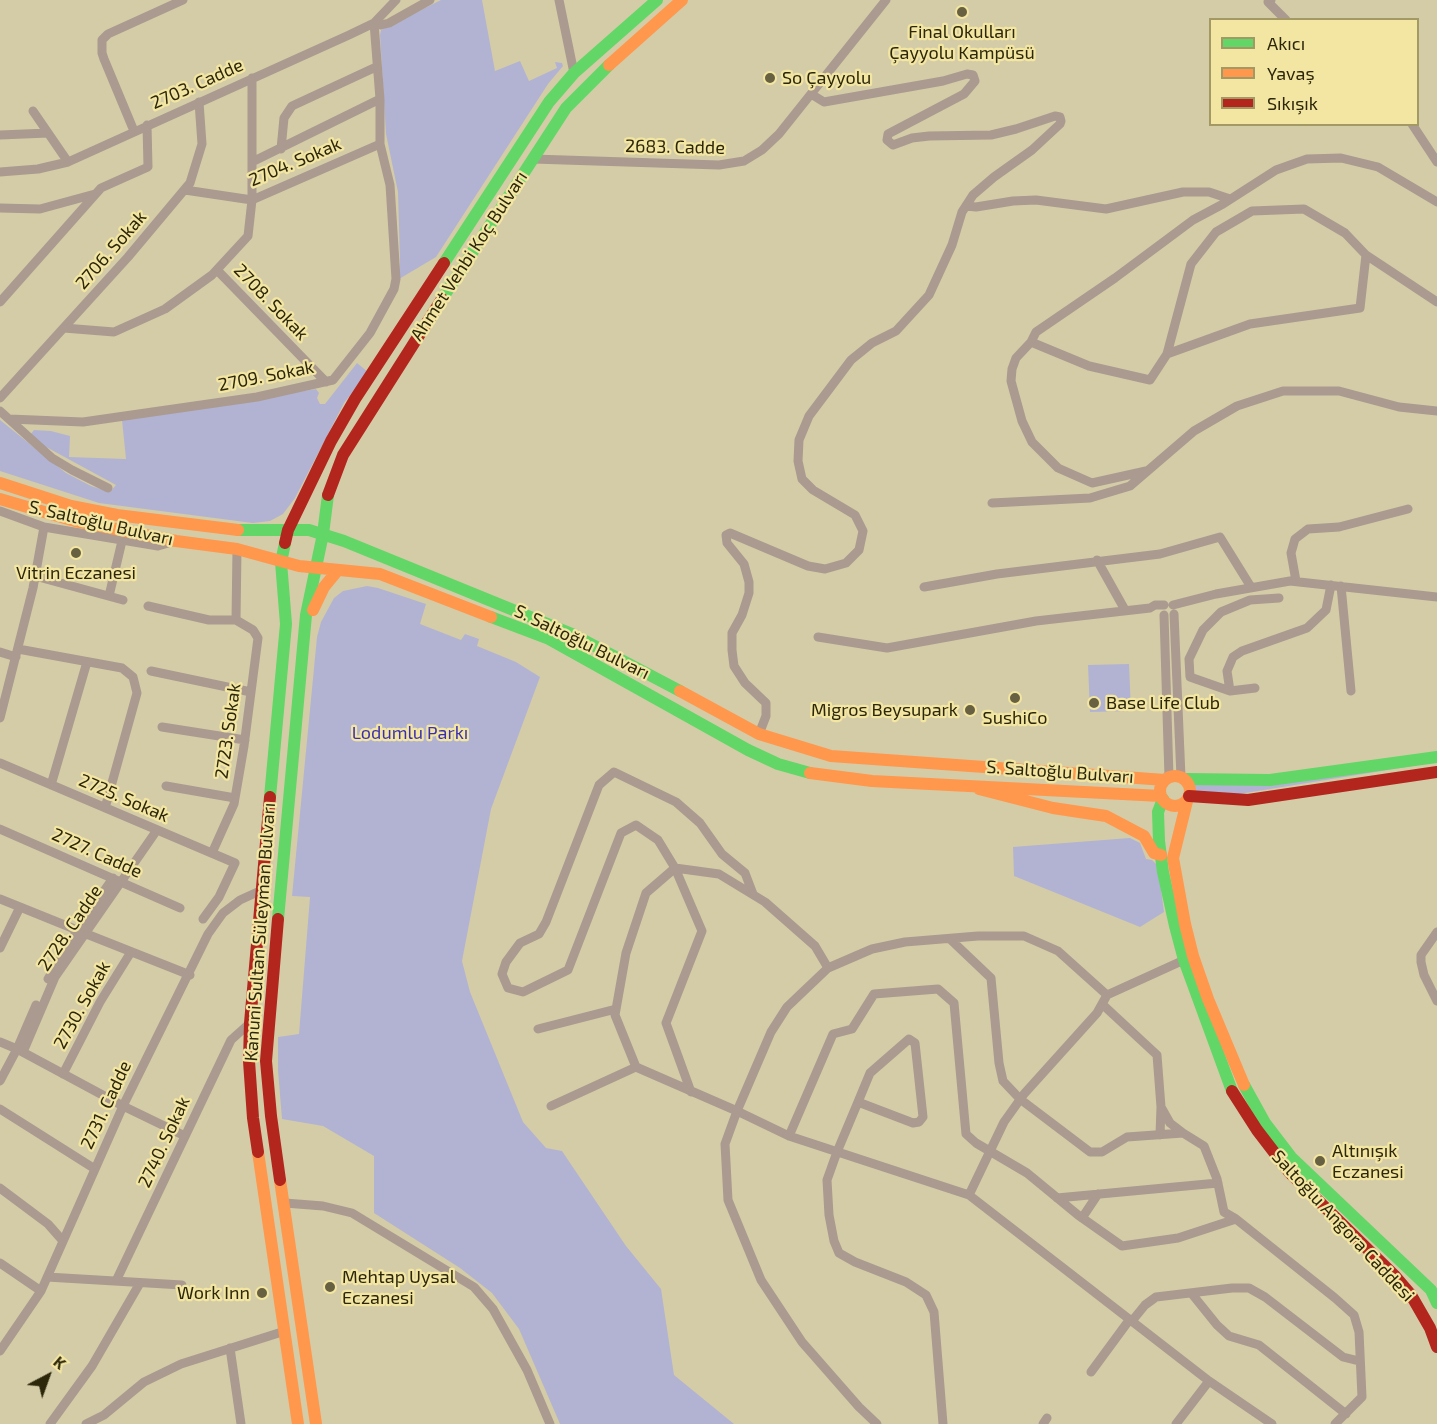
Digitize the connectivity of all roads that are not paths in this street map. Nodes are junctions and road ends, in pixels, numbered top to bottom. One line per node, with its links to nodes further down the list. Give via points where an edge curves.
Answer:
1 (183, 0): 20 (street, via 102,40 102,53)
2 (396, 0): 10 (street, 2703. Cadde)
3 (429, 0): 10 (street, via 389,23)
4 (559, 0): 12 (street)
5 (657, 0): 12 (main road, Ahmet Vehbi Koç Bulvarı)
6 (682, 0): 25 (main road, Ahmet Vehbi Koç Bulvarı, via 574,98)
7 (886, 0): 14 (street, 2683. Cadde)
8 (1270, 1): 9 (street)
9 (1284, 18)
10 (374, 23): 11 (street, 2709. Sokak); 13 (street, 2703. Cadde)
11 (376, 67): 15 (street, 2709. Sokak); 24 (street, via 292,106 284,118)
12 (574, 73): 57 (main road, Ahmet Vehbi Koç Bulvarı, via 554,94 525,137 355,399)
13 (252, 78): 16 (street, 2703. Cadde); 27 (street)
14 (811, 94): 25 (street, 2683. Cadde, via 771,143 736,164); 35 (street, via 824,102 973,75 975,81 964,94 888,134 886,140 893,145 929,136 991,135 1060,117 1061,123 1052,133 977,191)
15 (380, 99): 23 (street, 2709. Sokak); 24 (street)
16 (199, 102): 18 (street, 2703. Cadde); 30 (street, 2706. Sokak, via 202,144)
17 (33, 111): 21 (street)
18 (147, 125): 20 (street, 2703. Cadde); 31 (street, via 148,167)
19 (1413, 126): 28 (street)
20 (134, 130): 26 (street, 2703. Cadde)
21 (48, 133): 22 (street); 26 (street)
22 (0, 135)
23 (380, 144): 33 (street, 2704. Sokak); 44 (street, 2709. Sokak, via 390,185 394,289 370,333 333,380)
24 (281, 148): 27 (street)
25 (532, 159): 58 (main road, Ahmet Vehbi Koç Bulvarı, via 344,455 328,493)
26 (68, 162): 29 (street, 2703. Cadde)
27 (252, 162): 33 (street)
28 (1437, 162)
29 (0, 172)
30 (185, 190): 33 (street, 2704. Sokak); 41 (street, 2706. Sokak)
31 (95, 194): 36 (street, via 40,209); 39 (street)
32 (1230, 199): 34 (street, via 1276,170 1307,159 1341,158 1378,167); 35 (street, via 1209,192 1183,192 1107,209 1036,200); 42 (street, via 1193,220 1036,332)
33 (252, 200): 38 (street, via 248,236)
34 (1437, 202)
35 (966, 206): 96 (street, via 928,295 896,331 851,360 809,416 799,440 802,479 855,515 863,531 859,550 846,563 825,569 808,566 730,533 725,536 744,564 749,582 742,615 732,633 732,650 734,666 766,703)
36 (0, 208)
37 (1366, 255): 40 (street); 43 (street, via 1360,308 1250,324); 43 (street, via 1345,233 1304,209 1252,211 1216,232 1191,264)
38 (217, 270): 41 (street, via 165,309 114,332); 44 (street, 2708. Sokak)
39 (0, 302)
40 (1437, 302)
41 (64, 328): 45 (street, 2706. Sokak)
42 (1031, 342): 43 (street, via 1089,366 1150,380); 49 (street, via 1016,358 1011,381 1032,442 1058,468 1092,483)
43 (1167, 354)
44 (326, 382): 48 (street, 2709. Sokak, via 257,397 83,422)
45 (0, 398)
46 (0, 411): 48 (street)
47 (1437, 411): 49 (street, via 1339,391 1282,391 1237,406 1194,431)
48 (9, 419): 51 (street, via 52,458)
49 (1149, 470): 53 (street, via 1130,486 1090,498)
50 (0, 483): 57 (main road, S. Saltoğlu Bulvarı, via 71,506 117,515 243,531)
51 (108, 488)
52 (0, 499): 60 (main road, S. Saltoğlu Bulvarı, via 75,521)
53 (993, 503)
54 (1408, 509): 69 (street, via 1339,527 1308,529 1295,538 1291,553)
55 (0, 511): 56 (street)
56 (44, 527): 59 (street); 68 (street)
57 (288, 530): 58 (main road, S. Saltoğlu Bulvarı); 61 (main road, Ahmet Vehbi Koç Bulvarı)
58 (324, 534): 63 (main road, Ahmet Vehbi Koç Bulvarı); 96 (main road, S. Saltoğlu Bulvarı, via 572,634)
59 (122, 541): 60 (street, via 158,546); 74 (street)
60 (176, 541): 62 (main road, S. Saltoğlu Bulvarı)
61 (284, 546): 65 (main road, Kanuni Sultan Süleyman Bulvarı)
62 (237, 549): 65 (main road, S. Saltoğlu Bulvarı); 81 (street)
63 (320, 552): 66 (main road, Kanuni Sultan Süleyman Bulvarı)
64 (1097, 561): 72 (street); 73 (street, via 1160,554 1220,537); 79 (street)
65 (281, 562): 66 (main road, S. Saltoğlu Bulvarı); 115 (main road, Kanuni Sultan Süleyman Bulvarı, via 286,624)
66 (316, 568): 67 (main road, S. Saltoğlu Bulvarı); 82 (main road, Kanuni Sultan Süleyman Bulvarı)
67 (338, 570): 82 (main road, via 319,596); 103 (main road, S. Saltoğlu Bulvarı, via 380,574 549,639 778,764 817,775 861,780)
68 (35, 576): 74 (street); 85 (street)
69 (1296, 581): 70 (street); 73 (street)
70 (1331, 585): 71 (street); 89 (street, via 1326,610 1307,628 1233,657 1227,671)
71 (1341, 586): 75 (street); 90 (street)
72 (924, 587)
73 (1251, 587): 80 (street)
74 (109, 596): 77 (street)
75 (1437, 597)
76 (1279, 598): 89 (street, via 1250,600 1221,612 1203,630 1189,659 1190,677)
77 (123, 600)
78 (148, 606): 81 (street, via 209,620)
79 (1125, 610): 80 (street); 83 (street, via 1036,621 887,648)
80 (1169, 610): 92 (street); 93 (street)
81 (236, 620): 91 (street, 2723. Sokak, via 253,630 258,638)
82 (304, 631): 160 (main road, Kanuni Sultan Süleyman Bulvarı, via 267,1041 267,1079)
83 (818, 637)
84 (0, 652): 85 (street)
85 (17, 653): 86 (street); 94 (street)
86 (87, 662): 102 (street); 108 (street, via 122,668 133,677 137,693)
87 (151, 671): 91 (street)
88 (1255, 688): 89 (street)
89 (1230, 691)
90 (1351, 691)
91 (251, 692): 97 (street, 2723. Sokak)
92 (1178, 712): 93 (street); 101 (street)
93 (1167, 713): 101 (street)
94 (0, 718)
95 (162, 727): 97 (street)
96 (759, 734): 101 (main road, S. Saltoğlu Bulvarı, via 831,756)
97 (245, 740): 105 (street, 2723. Sokak)
98 (1437, 757): 101 (main road, S. Saltoğlu Bulvarı, via 1270,780)
99 (0, 763): 102 (street, 2725. Sokak)
100 (1437, 772): 107 (main road, S. Saltoğlu Bulvarı, via 1248,800)
101 (1175, 778): 106 (main road, via 1161,788); 107 (main road, via 1190,787)
102 (51, 784): 108 (street, 2725. Sokak)
103 (964, 785): 106 (main road, S. Saltoğlu Bulvarı); 112 (main road, via 1004,797 1106,816 1144,836 1154,853)
104 (166, 786): 105 (street)
105 (235, 798): 111 (street, 2723. Sokak)
106 (1162, 798): 107 (main road, S. Saltoğlu Bulvarı, via 1173,806); 112 (main road, Saltoğlu Angora Caddesi, via 1158,812)
107 (1188, 799): 126 (main road, Saltoğlu Angora Caddesi, via 1173,858)
108 (105, 808): 110 (street, 2725. Sokak)
109 (0, 829): 114 (street, 2727. Cadde)
110 (157, 830): 111 (street, 2725. Sokak); 114 (street, 2728. Cadde)
111 (212, 853): 120 (street, 2725. Sokak, via 235,863)
112 (1161, 855): 126 (main road, Saltoğlu Angora Caddesi)
113 (675, 868): 116 (street, via 719,874); 116 (street, via 658,840 636,825 621,833 568,970 523,992 508,988 502,974 506,962 520,943 539,934 546,922 599,785 614,772 676,802 700,823 722,854 745,873); 132 (street, via 646,893 626,953); 140 (street, via 702,931 666,1023)
114 (117, 880): 119 (street, 2727. Cadde); 121 (street, 2728. Cadde)
115 (262, 890): 128 (street, 2731. Cadde, via 223,913 208,934); 133 (main road, Kanuni Sultan Süleyman Bulvarı)
116 (753, 894): 127 (street, via 814,946)
117 (0, 899): 118 (street)
118 (20, 907): 121 (street); 124 (street)
119 (180, 908)
120 (203, 920)
121 (81, 932): 125 (street); 136 (street, 2728. Cadde, via 47,979)
122 (1437, 932): 130 (street, via 1421,955 1421,962)
123 (950, 939): 127 (street, via 872,949); 129 (street, via 1011,934 1036,939 1058,951); 141 (street, via 991,978 999,1063 1004,1081)
124 (0, 948)
125 (131, 952): 128 (street); 138 (street, 2730. Sokak)
126 (1188, 958): 129 (street); 169 (main road, Saltoğlu Angora Caddesi, via 1243,1085 1265,1123 1305,1171); 175 (main road, Saltoğlu Angora Caddesi, via 1232,1091 1290,1173 1411,1295)
127 (828, 968): 147 (street, via 787,1007 776,1024)
128 (190, 975): 143 (street, 2731. Cadde)
129 (1107, 995): 131 (street)
130 (1437, 1001)
131 (1102, 1004): 141 (street); 145 (street, via 1157,1055)
132 (616, 1009): 134 (street); 137 (street)
133 (250, 1023): 150 (street, 2740. Sokak, via 231,1040); 174 (main road, Kanuni Sultan Süleyman Bulvarı, via 251,1099)
134 (538, 1029)
135 (0, 1042): 136 (street)
136 (20, 1051): 138 (street); 139 (street, 2728. Cadde)
137 (636, 1067): 140 (street); 144 (street)
138 (63, 1074): 143 (street)
139 (0, 1081)
140 (692, 1092): 147 (street)
141 (1020, 1099): 149 (street, via 1090,1152 1102,1152 1127,1137); 152 (street)
142 (858, 1102): 142 (street, via 870,1073 909,1039 915,1043 923,1117 919,1122); 153 (street)
143 (123, 1106): 150 (street); 154 (street, 2731. Cadde)
144 (551, 1106)
145 (1161, 1107): 148 (street, via 1170,1123); 149 (street)
146 (0, 1109): 154 (street)
147 (737, 1111): 151 (street); 189 (street, via 725,1144 728,1200 761,1280 802,1342)
148 (1183, 1133): 149 (street); 155 (street, via 1204,1146)
149 (1160, 1135)
150 (185, 1136): 166 (street, 2740. Sokak)
151 (789, 1136): 152 (street, via 833,1034 852,1029 874,994 938,989 954,1003 966,1134); 153 (street)
152 (989, 1150): 158 (street); 159 (street, via 1027,1173)
153 (837, 1152): 158 (street); 190 (street, via 827,1180 834,1241 839,1253 906,1282 926,1295 934,1312)
154 (95, 1169): 163 (street, 2731. Cadde)
155 (1218, 1183): 157 (street); 162 (street, via 1224,1212)
156 (0, 1188): 163 (street, via 48,1224)
157 (1098, 1194): 159 (street); 161 (street)
158 (969, 1195): 173 (street)
159 (1057, 1198): 161 (street)
160 (285, 1203): 187 (main road, Kanuni Sultan Süleyman Bulvarı); 188 (street, via 352,1213 474,1287 493,1309 527,1370)
161 (1082, 1218): 162 (street, via 1122,1246 1178,1238)
162 (1236, 1219): 178 (street, via 1354,1315 1359,1332)
163 (63, 1241): 165 (street, 2731. Cadde)
164 (0, 1263): 170 (street)
165 (47, 1276): 166 (street); 170 (street, 2731. Cadde)
166 (117, 1281): 167 (street)
167 (140, 1283): 168 (street); 183 (street, via 92,1366)
168 (182, 1285)
169 (1434, 1288): 172 (main road, Saltoğlu Angora Caddesi)
170 (41, 1291): 177 (street, 2731. Cadde)
171 (1192, 1294): 173 (street, via 1156,1297); 178 (street, via 1250,1288 1343,1357); 181 (street, via 1229,1336 1259,1345)
172 (1437, 1303)
173 (1131, 1320): 179 (street); 180 (street)
174 (285, 1331): 176 (street); 186 (main road, Kanuni Sultan Süleyman Bulvarı)
175 (1437, 1347)
176 (230, 1348): 182 (street, via 181,1364 144,1382); 185 (street)
177 (0, 1351)
178 (1359, 1361): 181 (street, via 1362,1397)
179 (1091, 1372)
180 (1209, 1381): 191 (street); 192 (street)
181 (1346, 1414): 193 (street)
182 (104, 1420): 184 (street)
183 (50, 1424)
184 (86, 1424)
185 (240, 1424)
186 (298, 1424)
187 (316, 1424)
188 (550, 1424)
189 (876, 1424)
190 (943, 1424)
191 (1176, 1424)
192 (1272, 1424)
193 (1335, 1424)

